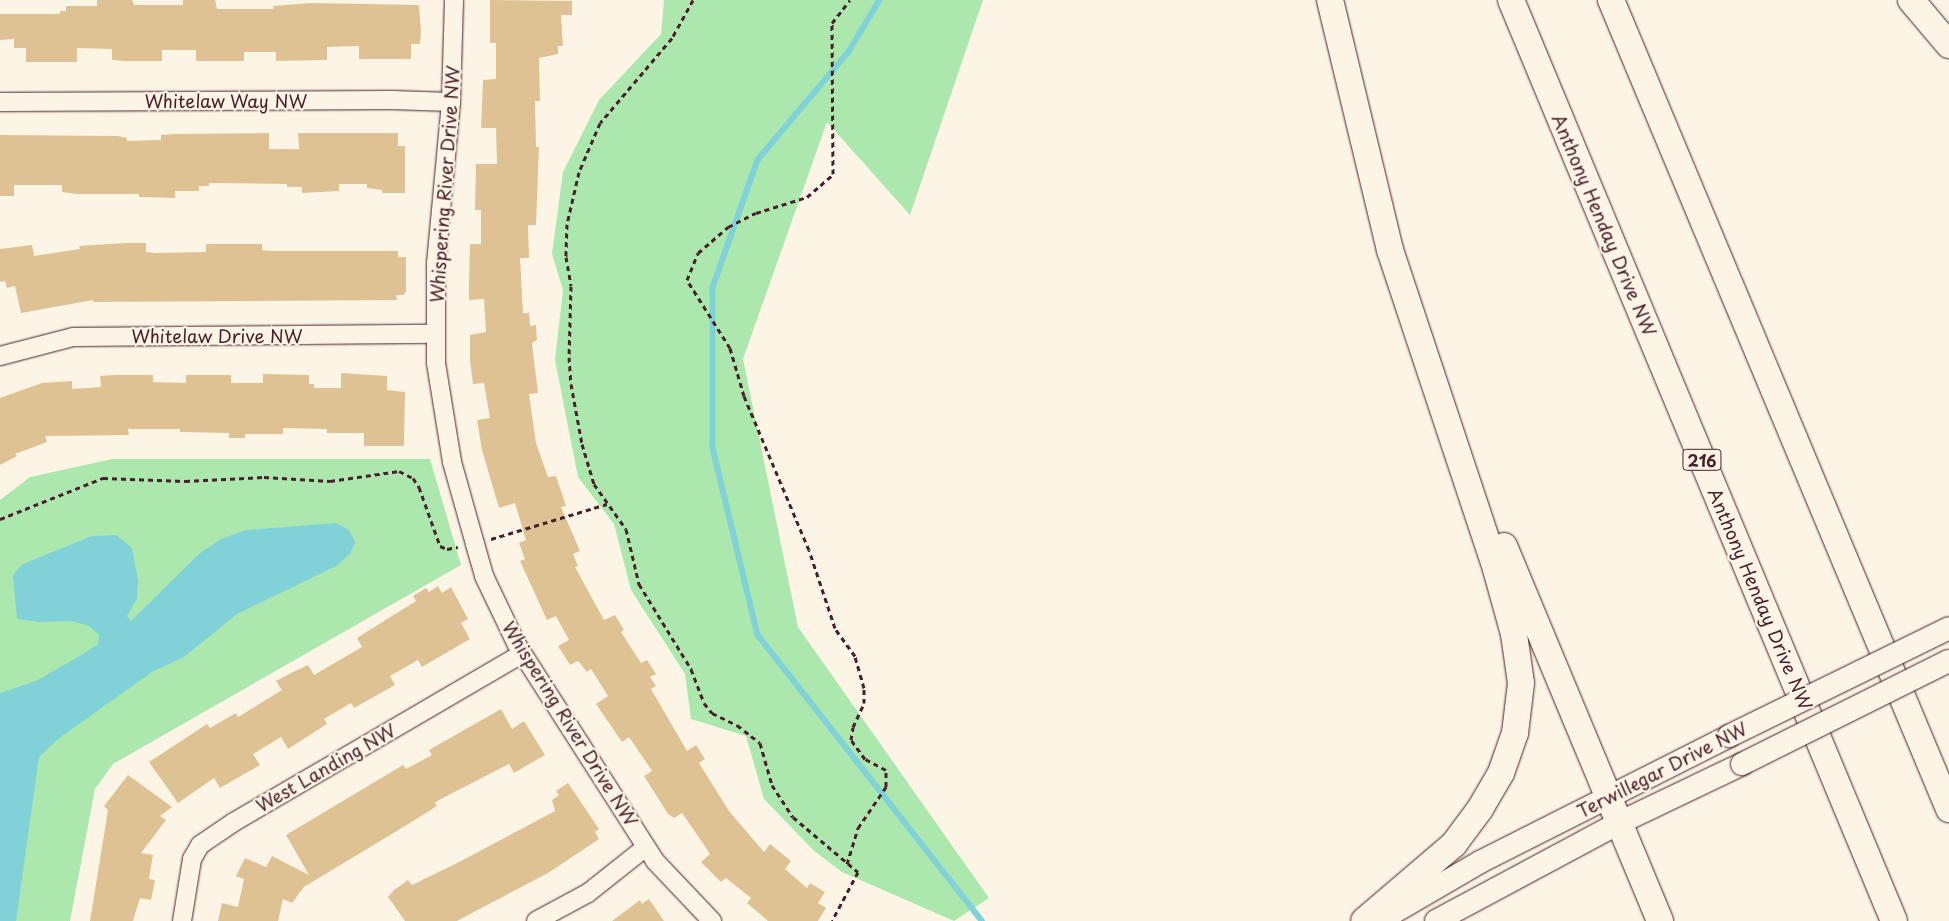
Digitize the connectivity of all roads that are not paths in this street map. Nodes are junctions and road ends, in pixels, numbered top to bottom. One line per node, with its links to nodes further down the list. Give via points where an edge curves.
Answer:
1 (454, 0): 8 (street, Whispering River Drive NW)
2 (1330, 0): 11 (highway, via 1390,250)
3 (1511, 0): 26 (highway, Anthony Henday Drive NW / 216)
4 (1611, 0): 16 (highway)
5 (1911, 0): 6 (highway)
6 (1949, 44)
7 (0, 102): 8 (street, Whitelaw Way NW)
8 (451, 102): 9 (street, Whispering River Drive NW, via 436,263)
9 (436, 334): 10 (street, Whitelaw Drive NW, via 73,337); 13 (street, Whispering River Drive NW, via 441,405 474,544 484,576)
10 (0, 356)
11 (1432, 370): 15 (highway); 22 (highway, via 1514,634 1521,684 1515,733 1501,773 1454,844)
12 (1949, 628): 15 (main road, Terwillegar Drive NW, bridge)
13 (522, 654): 18 (street, Whispering River Drive NW); 19 (street, West Landing NW, via 200,845 192,859)
14 (1949, 661): 17 (main road, Terwillegar Drive NW, bridge)
15 (1608, 797): 17 (highway); 23 (main road, Terwillegar Drive NW, via 1480,862)
16 (1949, 809)
17 (1619, 823): 24 (main road, Terwillegar Drive NW); 25 (highway)
18 (646, 847): 20 (street, via 588,893); 21 (street, Whispering River Drive NW, via 655,861)
19 (182, 921)
20 (536, 921)
21 (712, 921)
22 (1364, 921)
23 (1379, 921)
24 (1436, 921)
25 (1660, 921)
26 (1894, 921)

